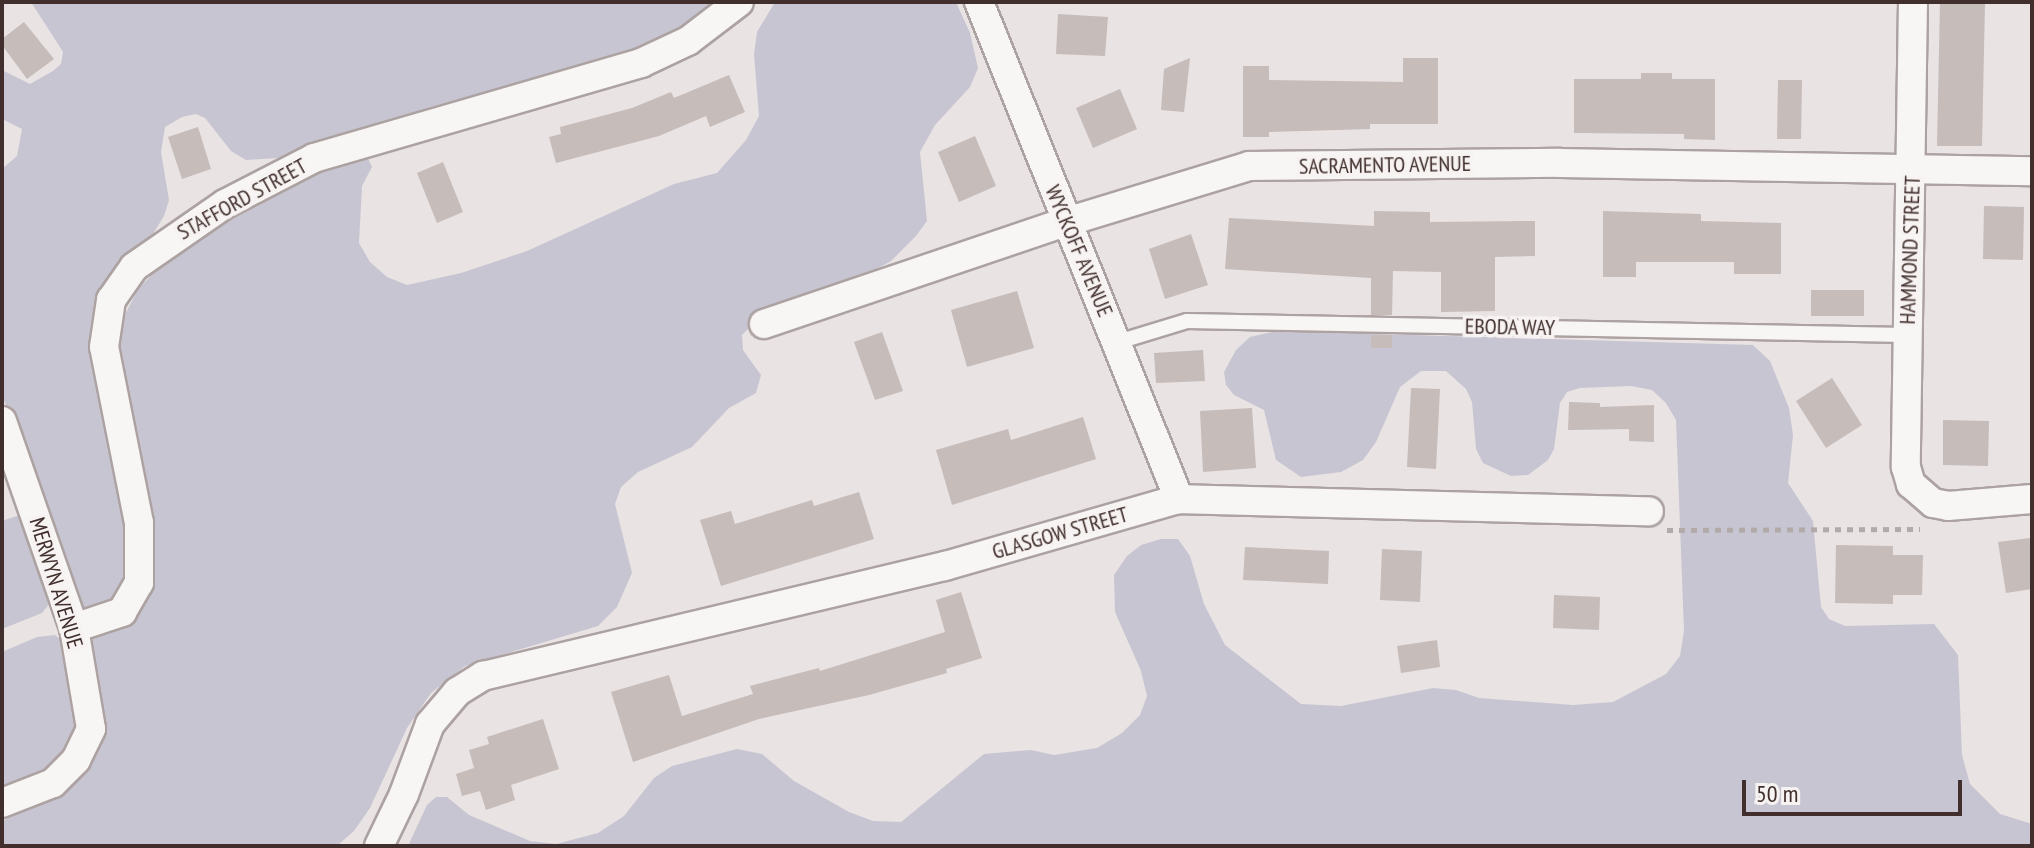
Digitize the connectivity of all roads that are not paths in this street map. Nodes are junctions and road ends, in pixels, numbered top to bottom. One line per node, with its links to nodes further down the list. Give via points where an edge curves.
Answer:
1 (739, 2): 14 (street, STAFFORD STREET, via 688,41 641,63 314,158 225,204 134,267 111,300 104,347 139,523 139,583 122,612)
2 (979, 2): 6 (street, WYCKOFF AVENUE)
3 (1913, 2): 4 (street, HAMMOND STREET)
4 (1913, 169): 5 (street, SACRAMENTO AVENUE); 6 (street, SACRAMENTO AVENUE, via 1560,163 1249,166); 8 (street, HAMMOND STREET)
5 (2032, 171)
6 (1066, 222): 7 (street, SACRAMENTO AVENUE); 9 (street, WYCKOFF AVENUE)
7 (764, 324)
8 (1906, 335): 9 (lane, EBODA WAY, via 1187,321); 12 (street, HAMMOND STREET, via 1906,467 1919,495 1948,506)
9 (1118, 342): 11 (street, WYCKOFF AVENUE)
10 (2, 421): 14 (street, MERWYN AVENUE)
11 (1179, 499): 13 (street, GLASGOW STREET); 16 (street, GLASGOW STREET, via 945,566 483,676 457,692 430,724)
12 (2032, 499)
13 (1649, 511)
14 (74, 628): 15 (street, MERWYN AVENUE, via 91,729 76,760 53,783)
15 (2, 803)
16 (379, 846)

